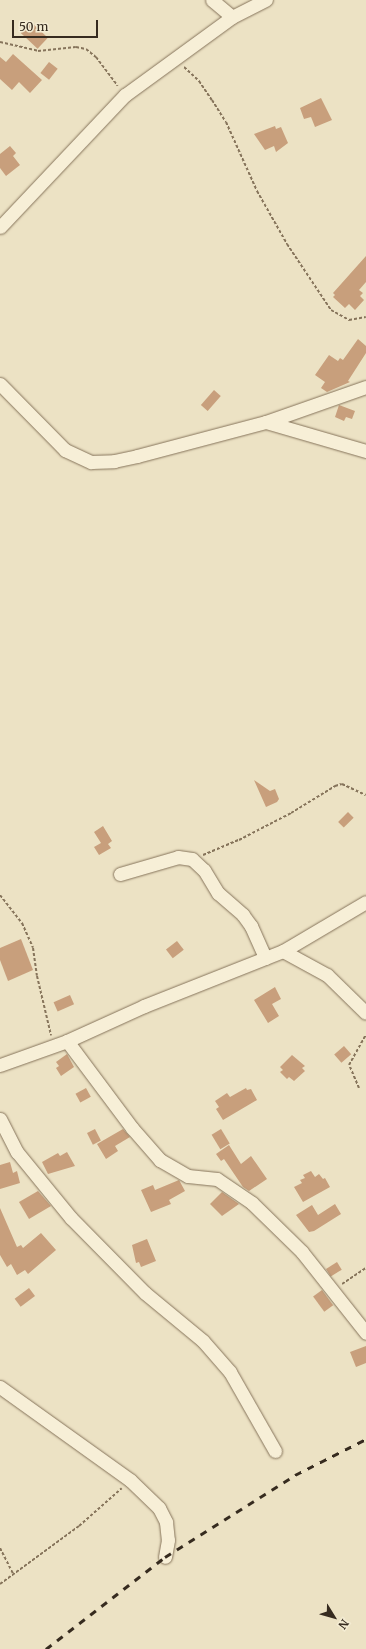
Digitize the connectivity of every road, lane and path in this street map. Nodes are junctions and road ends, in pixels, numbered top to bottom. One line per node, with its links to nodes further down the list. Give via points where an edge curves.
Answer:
1 (212, 0): 3 (street)
2 (266, 0): 3 (street)
3 (232, 17): 5 (street)
4 (0, 42): 6 (path, via 38,51 76,47 86,49 96,57)
5 (174, 57): 6 (street); 8 (path, via 199,80 226,122 257,191 287,244 331,310 349,320)
6 (125, 95): 7 (street)
7 (0, 227)
8 (366, 317)
9 (0, 384): 11 (street, via 65,450 91,462 137,456)
10 (366, 387): 11 (street)
11 (266, 422): 12 (street)
12 (366, 451)
13 (366, 795): 14 (path, via 342,784 334,786 246,837)
14 (192, 859): 15 (street, via 178,858); 19 (street, via 204,870 218,893 243,914)
15 (120, 874)
16 (0, 895): 23 (path, via 22,923 33,948)
17 (366, 902): 18 (street)
18 (283, 951): 19 (street); 20 (street, via 327,975)
19 (265, 958): 22 (street, via 144,1006)
20 (366, 1013)
21 (366, 1034): 25 (path, via 349,1065)
22 (67, 1041): 23 (street); 28 (street, via 132,1128 160,1160 188,1176 217,1179 252,1203 302,1252)
23 (52, 1045): 24 (street)
24 (0, 1065)
25 (359, 1088)
26 (0, 1119): 31 (street, via 17,1152 49,1187 71,1218 145,1293 203,1341 230,1372)
27 (366, 1268): 28 (path)
28 (333, 1290): 29 (street)
29 (366, 1333)
30 (0, 1387): 32 (street)
31 (275, 1451)
32 (130, 1480): 34 (street, via 160,1508 166,1522 168,1540); 35 (path, via 79,1526)
33 (0, 1548): 35 (path)
34 (165, 1557)
35 (13, 1574): 36 (path)
36 (0, 1584)

